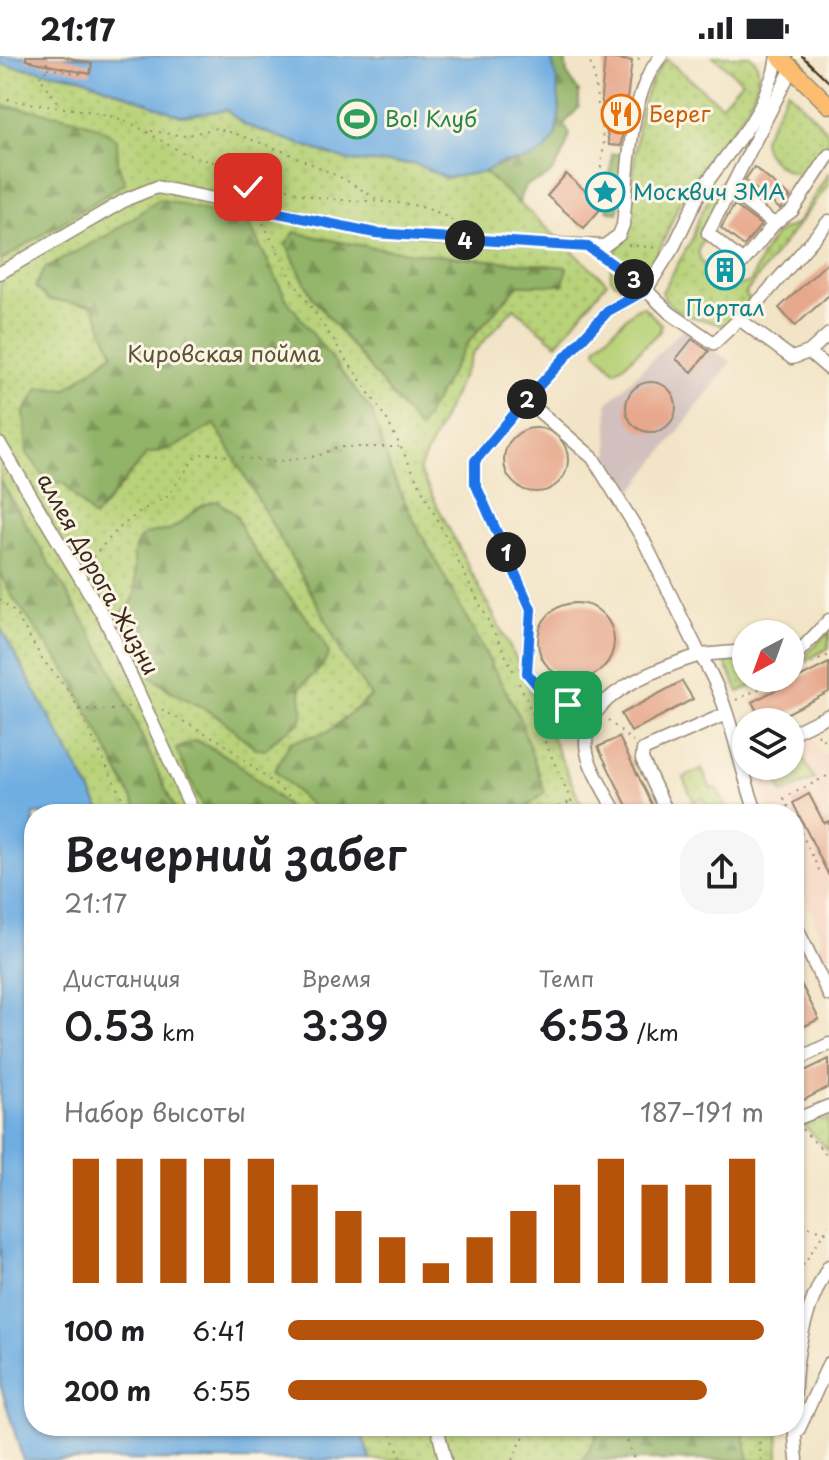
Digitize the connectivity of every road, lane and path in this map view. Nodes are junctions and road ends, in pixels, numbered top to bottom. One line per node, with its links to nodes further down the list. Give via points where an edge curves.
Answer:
1 (588, 56): 15 (path, via 604,145)
2 (630, 56): 3 (path)
3 (657, 60): 21 (street, via 643,85 623,225)
4 (782, 60): 9 (main road); 14 (street); 22 (street, via 748,127 701,190)
5 (47, 62): 6 (path)
6 (46, 68): 7 (path, via 85,75); 10 (path, via 39,76)
7 (87, 68)
8 (0, 97): 10 (path)
9 (829, 105)
10 (61, 107): 11 (path, via 105,115)
11 (147, 131): 13 (path, via 181,152); 16 (path, via 185,136 216,128 236,134 342,178)
12 (829, 155): 19 (street, via 792,211)
13 (238, 168): 16 (path, via 296,193); 17 (path)
14 (730, 190): 19 (street); 19 (street, via 708,233 743,262)
15 (596, 200)
16 (380, 201): 20 (path, via 439,211)
17 (255, 208): 20 (street, via 375,233); 24 (street, via 157,187); 32 (path, via 292,279)
18 (829, 220): 26 (street)
19 (774, 224)
20 (478, 241): 23 (street)
21 (612, 242): 22 (path); 23 (street)
22 (674, 246): 25 (street)
23 (588, 247): 25 (path)
24 (0, 273)
25 (646, 290): 26 (street, via 714,343); 30 (street, via 608,311)
26 (739, 319): 28 (street, via 792,358)
27 (829, 334): 28 (street)
28 (809, 352): 29 (street)
29 (829, 369)
30 (526, 400): 38 (street, via 593,458 643,539); 45 (street, via 475,461 475,483 531,609 527,673 542,691)
31 (0, 444): 33 (street, аллея Дорога Жизни)
32 (401, 447): 33 (path, via 337,447 318,456 276,462 204,453 168,496 118,529); 52 (path)
33 (78, 573): 42 (street, аллея Дорога Жизни)
34 (0, 599): 43 (path, via 16,614)
35 (829, 620): 36 (street)
36 (804, 646)
37 (732, 652): 38 (street)
38 (700, 655): 44 (street); 45 (street, via 647,675 604,701)
39 (829, 655): 40 (path)
40 (804, 667)
41 (757, 692): 44 (path)
42 (145, 702): 43 (path, via 115,710); 54 (street, аллея Дорога Жизни); 55 (path, via 222,742)
43 (79, 709): 53 (path)
44 (725, 710): 48 (street); 49 (street)
45 (597, 714): 49 (path); 58 (street, via 587,733 587,753)
46 (829, 715): 47 (street)
47 (804, 727)
48 (732, 729)
49 (643, 750): 59 (street, via 642,759)
50 (829, 775): 61 (path, via 784,798)
51 (748, 780): 60 (street)
52 (572, 801): 56 (path); 57 (path)
53 (125, 804)
54 (190, 804)
55 (299, 804)
56 (566, 804)
57 (573, 804)
58 (612, 804)
59 (663, 804)
60 (754, 804)
61 (787, 804)
62 (804, 839): 63 (path)
63 (821, 874)
64 (804, 944): 65 (street)
65 (829, 995)
66 (829, 1044): 67 (street)
67 (804, 1056)
68 (829, 1106): 69 (street)
69 (804, 1117)
70 (804, 1131): 71 (path)
71 (829, 1157)
72 (804, 1225): 74 (path)
73 (829, 1225): 74 (path)
74 (825, 1230): 75 (path); 76 (path)
75 (829, 1233)
76 (804, 1263)
77 (829, 1266): 78 (street)
78 (804, 1327)
79 (829, 1363): 80 (street)
80 (804, 1417)
81 (392, 1436): 87 (path)
82 (439, 1436): 88 (street)
83 (524, 1436): 89 (path)
84 (626, 1436): 90 (path)
85 (759, 1436): 91 (path)
86 (795, 1437): 92 (street)
87 (402, 1460)
88 (445, 1460)
89 (512, 1460)
90 (634, 1460)
91 (761, 1460)
92 (797, 1460)

